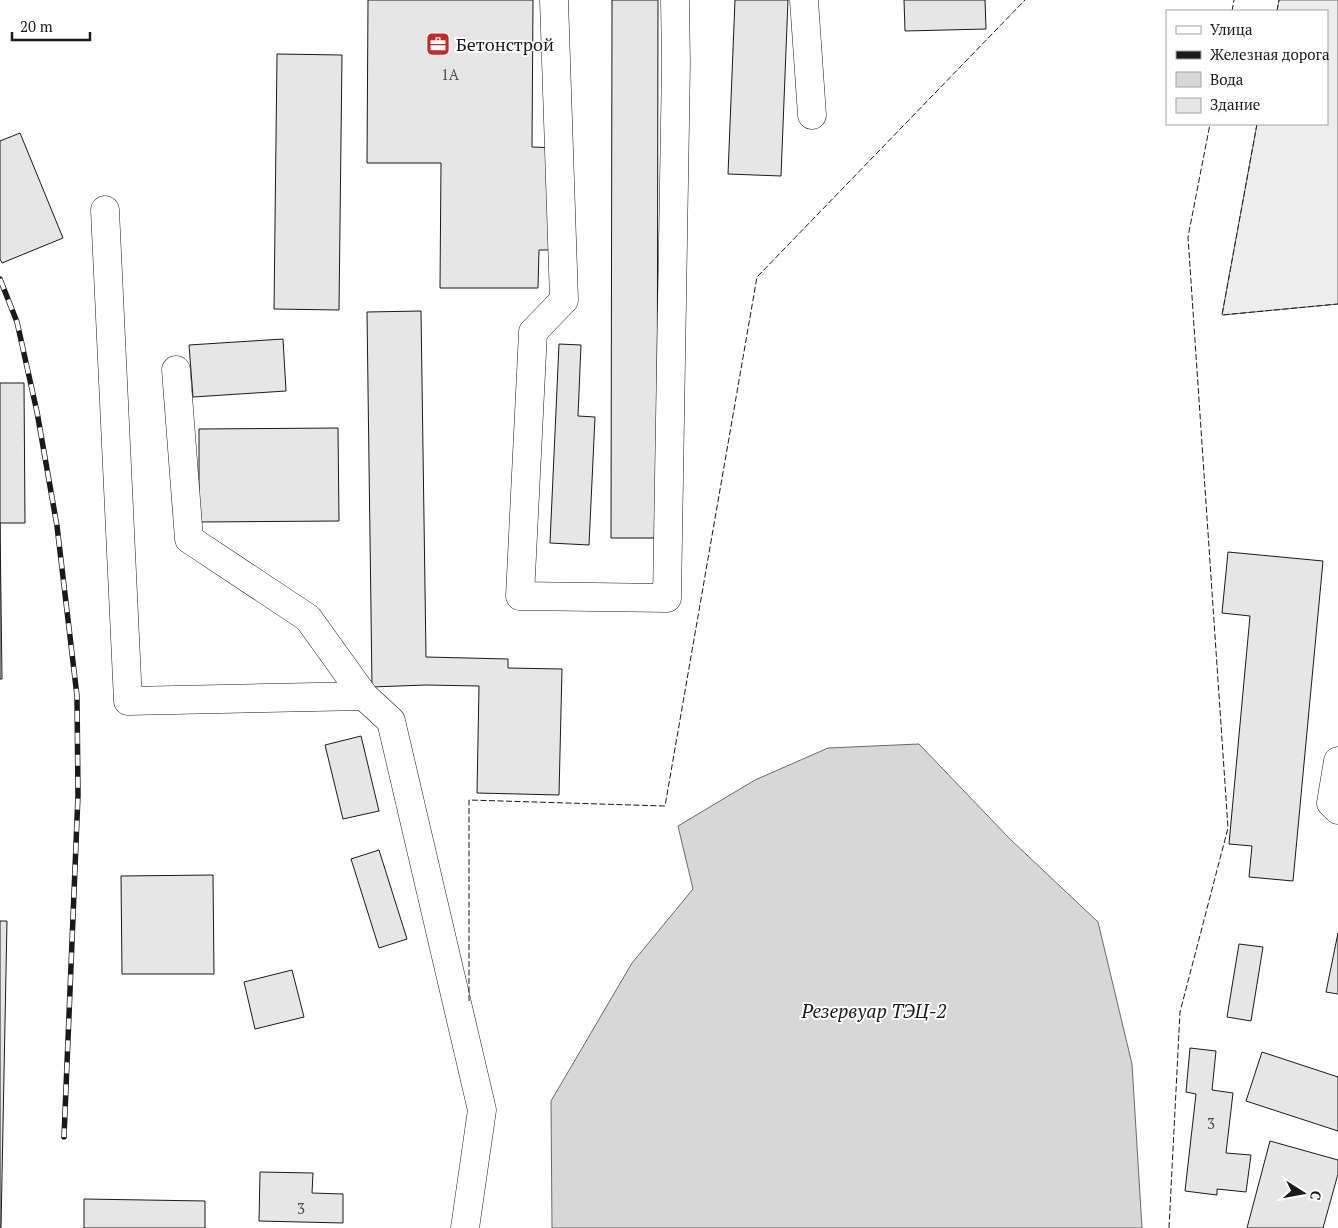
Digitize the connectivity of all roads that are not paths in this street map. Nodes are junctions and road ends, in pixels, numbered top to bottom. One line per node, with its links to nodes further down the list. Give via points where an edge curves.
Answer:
1 (554, 0): 2 (lane, via 564,300 533,332 520,596 667,598)
2 (675, 0)
3 (804, 0): 4 (lane)
4 (812, 115)
5 (105, 210): 7 (lane, via 128,701)
6 (176, 370): 7 (lane, via 189,539 308,618)
7 (364, 696): 10 (lane, via 391,721 482,1110)
8 (1338, 761): 9 (lane, via 1331,803)
9 (1338, 810)
10 (465, 1228)

